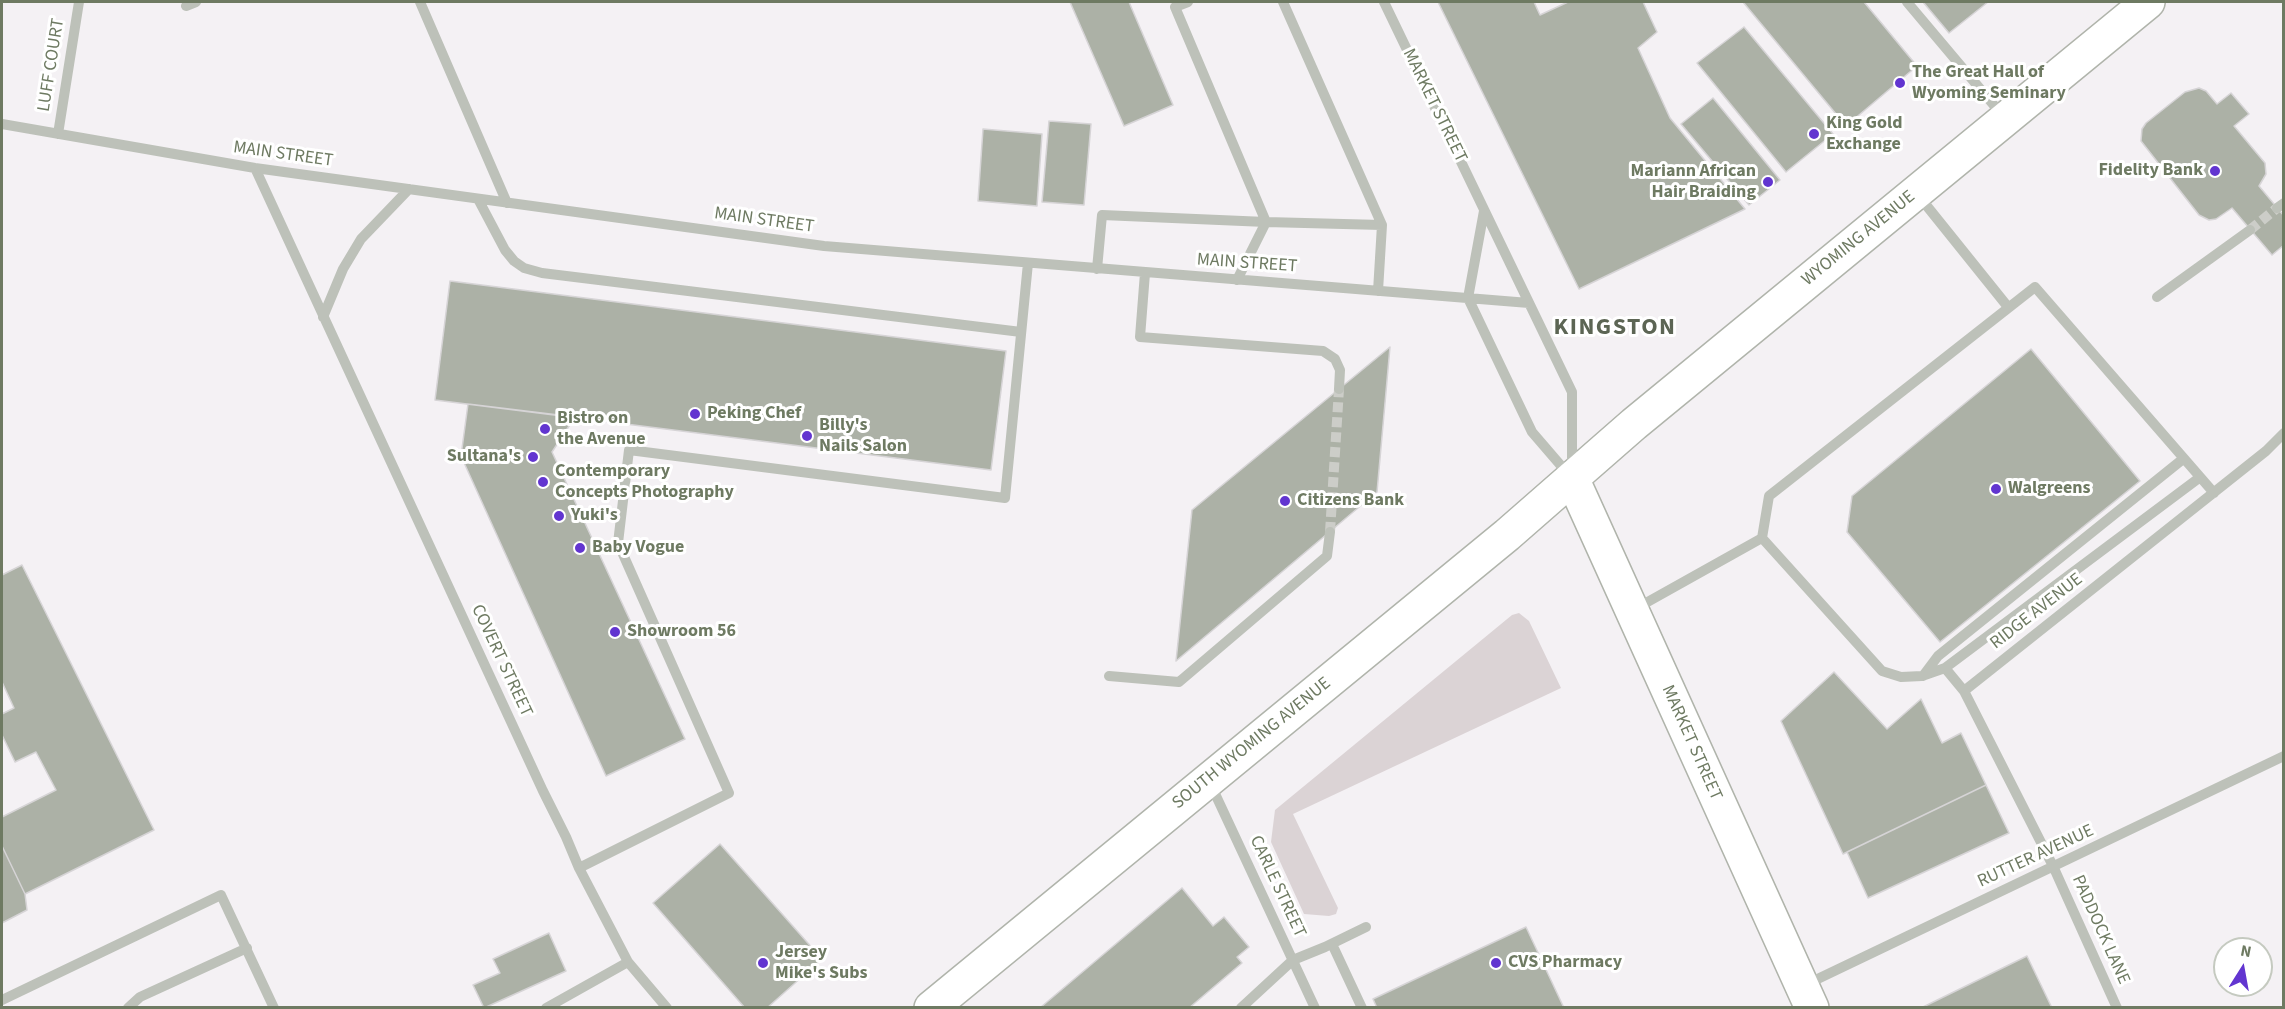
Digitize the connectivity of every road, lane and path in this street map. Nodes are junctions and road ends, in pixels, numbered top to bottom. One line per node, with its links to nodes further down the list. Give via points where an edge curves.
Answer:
1 (79, 2): 10 (street, LUFF COURT)
2 (420, 2): 15 (street)
3 (1188, 2): 17 (street, via 1175,7)
4 (1283, 2): 18 (street)
5 (1384, 2): 16 (street, MARKET STREET)
6 (1907, 2): 8 (street)
7 (2148, 2): 8 (main road, WYOMING AVENUE)
8 (2005, 119): 13 (main road, WYOMING AVENUE)
9 (2, 124): 10 (street, MAIN STREET)
10 (58, 134): 11 (street, MAIN STREET)
11 (255, 168): 12 (street, MAIN STREET); 29 (street, COVERT STREET)
12 (409, 189): 14 (street, MAIN STREET); 29 (street, via 361,239 343,269)
13 (1916, 192): 28 (street); 34 (main road, WYOMING AVENUE)
14 (478, 199): 15 (street, MAIN STREET); 30 (street, via 514,261 542,273)
15 (507, 202): 20 (street, MAIN STREET, via 824,246)
16 (1484, 211): 26 (street); 27 (street, MARKET STREET)
17 (1266, 222): 18 (street); 21 (street, via 1102,215); 23 (street)
18 (1382, 225): 24 (street)
19 (2250, 230): 25 (street)
20 (1028, 263): 21 (street, MAIN STREET); 30 (street)
21 (1096, 268): 22 (street, MAIN STREET)
22 (1144, 273): 23 (street, MAIN STREET); 31 (street, via 1140,337 1323,351 1335,359 1340,370)
23 (1237, 280): 24 (street, MAIN STREET)
24 (1378, 291): 26 (street, MAIN STREET)
25 (2157, 297)
26 (1468, 298): 27 (street, MAIN STREET); 34 (street, MARKET STREET, via 1532,432)
27 (1528, 303): 34 (street, MARKET STREET, via 1572,392)
28 (2008, 307): 33 (street, via 2035,287); 38 (street, via 1769,496)
29 (324, 317): 47 (street, COVERT STREET)
30 (1021, 332): 47 (street, via 1005,498 629,450 618,543 729,793)
31 (1338, 389)
32 (2283, 433): 36 (street, RIDGE AVENUE)
33 (2183, 459): 35 (street); 42 (street, via 1938,656)
34 (1572, 478): 39 (main road, MARKET STREET); 45 (main road, SOUTH WYOMING AVENUE)
35 (2199, 478): 36 (street); 40 (street)
36 (2214, 494): 43 (street, RIDGE AVENUE)
37 (1330, 532): 41 (street, via 1327,556 1179,682)
38 (1762, 538): 39 (street); 42 (street, via 1881,671 1901,677)
39 (1632, 610): 53 (main road, MARKET STREET)
40 (1945, 668): 42 (street); 43 (street)
41 (1109, 676)
42 (1922, 676)
43 (1964, 691): 46 (street)
44 (2283, 756): 46 (street, RUTTER AVENUE)
45 (1208, 780): 51 (street, CARLE STREET); 59 (main road, SOUTH WYOMING AVENUE)
46 (2053, 866): 53 (street, RUTTER AVENUE); 63 (street, PADDOCK LANE)
47 (579, 867): 52 (street, COVERT STREET)
48 (1366, 927): 49 (street)
49 (1332, 944): 51 (street); 62 (street)
50 (247, 948): 54 (street, via 221,895); 55 (street, via 140,998); 56 (street)
51 (1293, 960): 60 (street); 61 (street, CARLE STREET)
52 (628, 962): 57 (street); 58 (street, COVERT STREET)
53 (1807, 997)
54 (2, 1000)
55 (128, 1008)
56 (274, 1008)
57 (546, 1008)
58 (667, 1008)
59 (931, 1008)
60 (1241, 1008)
61 (1315, 1008)
62 (1362, 1008)
63 (2117, 1008)

